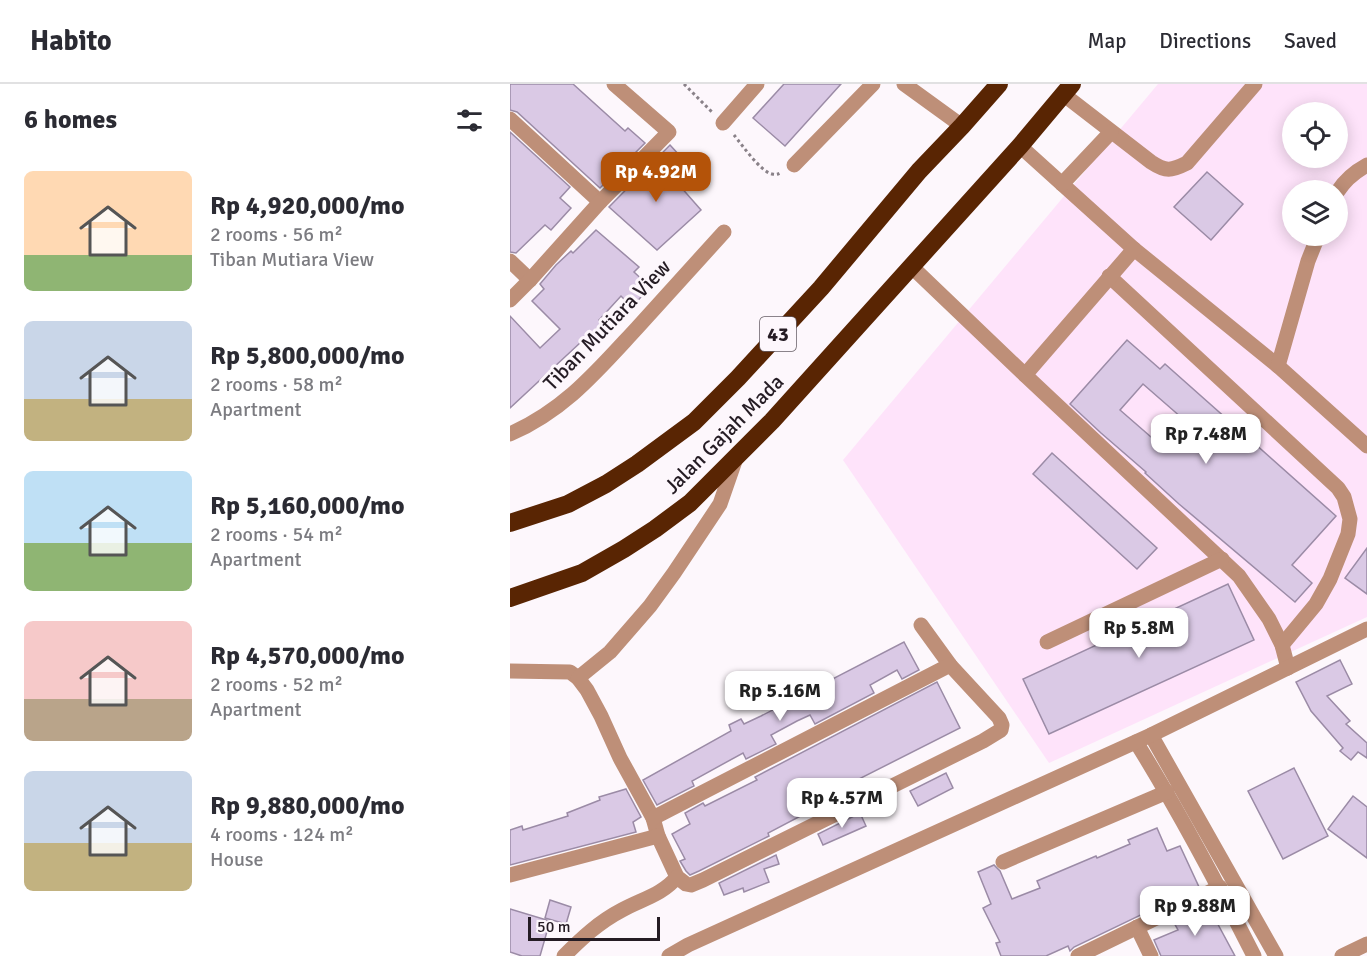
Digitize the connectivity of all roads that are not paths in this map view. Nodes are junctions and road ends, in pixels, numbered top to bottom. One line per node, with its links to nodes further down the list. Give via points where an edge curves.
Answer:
1 (615, 84): 17 (street, via 669,132)
2 (757, 84): 9 (street)
3 (873, 84): 13 (street)
4 (904, 84): 10 (street)
5 (999, 84): 10 (highway, Jalan Gajah Mada / 43)
6 (1255, 84): 11 (street, via 1187,163 1174,170 1163,170)
7 (1068, 89): 11 (street); 12 (highway, Jalan Gajah Mada / 43)
8 (510, 119): 17 (street)
9 (723, 123)
10 (962, 126): 31 (highway, Jalan Gajah Mada / 43, via 821,288 694,422 606,484 568,504)
11 (1111, 132): 16 (street)
12 (1020, 146): 16 (street); 22 (highway, Jalan Gajah Mada / 43)
13 (794, 165)
14 (1367, 165): 15 (street)
15 (1346, 180)
16 (1062, 184): 20 (street)
17 (600, 202): 24 (street)
18 (724, 232): 28 (street, Tiban Mutiara View, via 586,382 559,406)
19 (1314, 246): 26 (street)
20 (1134, 249): 23 (street); 26 (street)
21 (510, 261): 24 (street)
22 (912, 267): 27 (street); 30 (highway, Jalan Gajah Mada / 43)
23 (1109, 276): 27 (street); 37 (street, via 1344,497 1350,519 1348,534 1330,579 1316,604)
24 (530, 280): 25 (street)
25 (510, 300)
26 (1278, 366): 29 (street)
27 (1025, 375): 32 (street)
28 (510, 434)
29 (1367, 446)
30 (736, 458): 33 (highway, Jalan Gajah Mada / 43, via 690,503 624,549 582,573); 41 (street, via 720,504 674,573 610,652)
31 (510, 523)
32 (1222, 559): 36 (street); 37 (street, via 1259,604)
33 (510, 598)
34 (921, 625): 38 (street)
35 (1367, 629): 39 (street)
36 (1047, 642)
37 (1282, 645): 39 (street)
38 (950, 665): 45 (street); 49 (street, via 999,718 1002,725 998,733 703,880 691,885)
39 (1288, 668): 42 (street)
40 (510, 671): 41 (street, via 570,672)
41 (578, 678): 45 (street)
42 (1151, 735): 43 (street); 58 (street)
43 (1136, 742): 44 (street); 55 (street)
44 (1167, 792): 47 (street); 50 (street)
45 (653, 818): 46 (street)
46 (658, 836): 48 (street); 49 (street)
47 (1003, 862)
48 (510, 875)
49 (677, 877): 54 (street, via 663,891 600,923)
50 (1220, 887): 51 (street); 57 (street)
51 (1137, 927): 53 (street); 56 (street)
52 (1367, 944): 59 (street)
53 (1149, 955)
54 (564, 956)
55 (669, 956)
56 (1078, 956)
57 (1254, 956)
58 (1276, 956)
59 (1342, 956)

